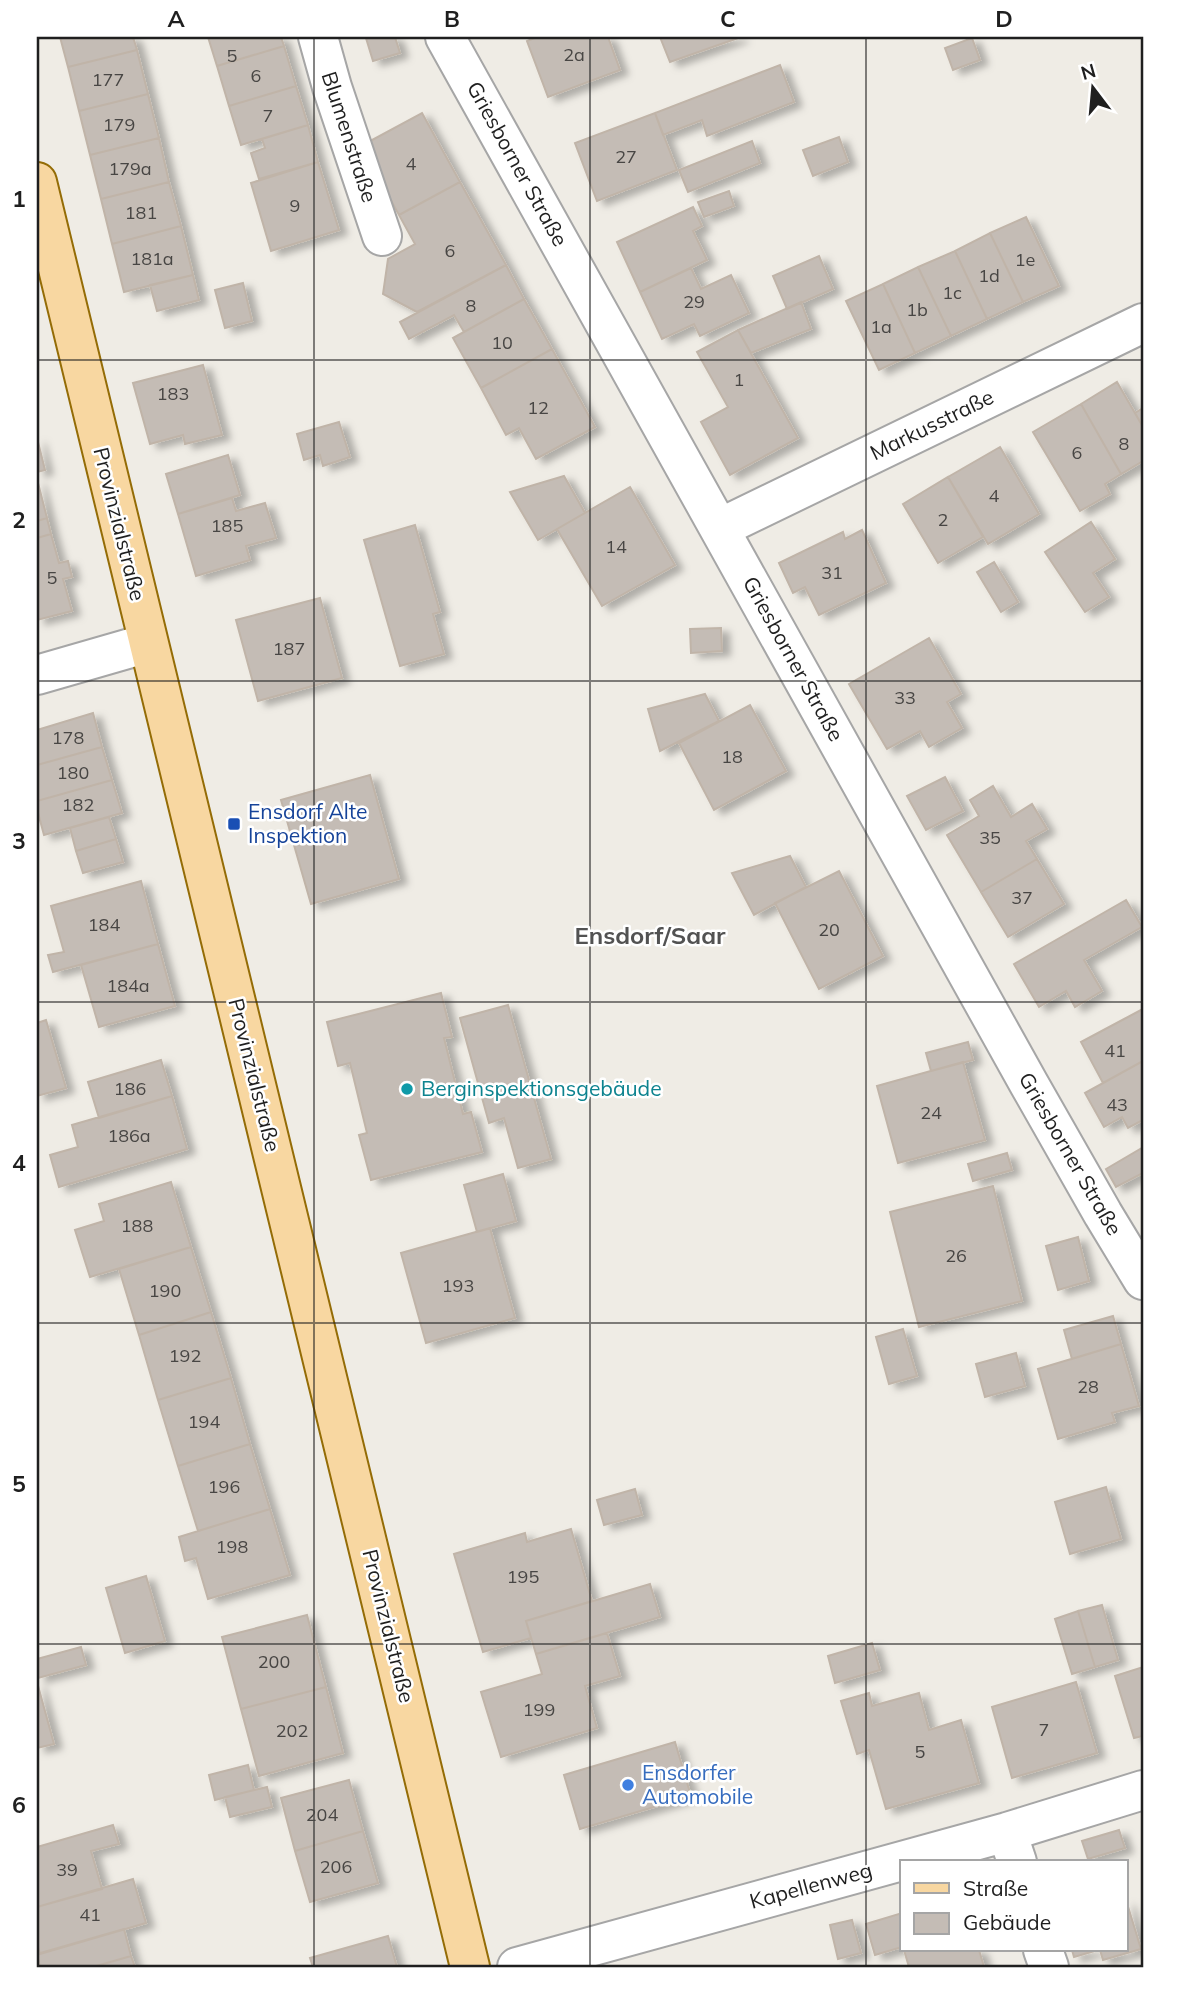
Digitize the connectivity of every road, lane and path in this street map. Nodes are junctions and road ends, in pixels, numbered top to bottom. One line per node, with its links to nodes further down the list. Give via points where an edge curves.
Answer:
1 (318, 37): 4 (street, Blumenstraße)
2 (454, 39): 6 (street, Griesborner Straße)
3 (37, 183): 7 (main road, Provinzialstraße)
4 (382, 236)
5 (1143, 323): 6 (street, Markusstraße)
6 (720, 528): 9 (street, Griesborner Straße)
7 (148, 643): 8 (street); 14 (main road, Provinzialstraße)
8 (37, 675)
9 (1143, 1280)
10 (1143, 1790): 11 (street, Kapellenweg)
11 (1012, 1847): 12 (street, Kapellenweg)
12 (958, 1860)
13 (900, 1874): 15 (street, Kapellenweg)
14 (470, 1967)
15 (517, 1967)

